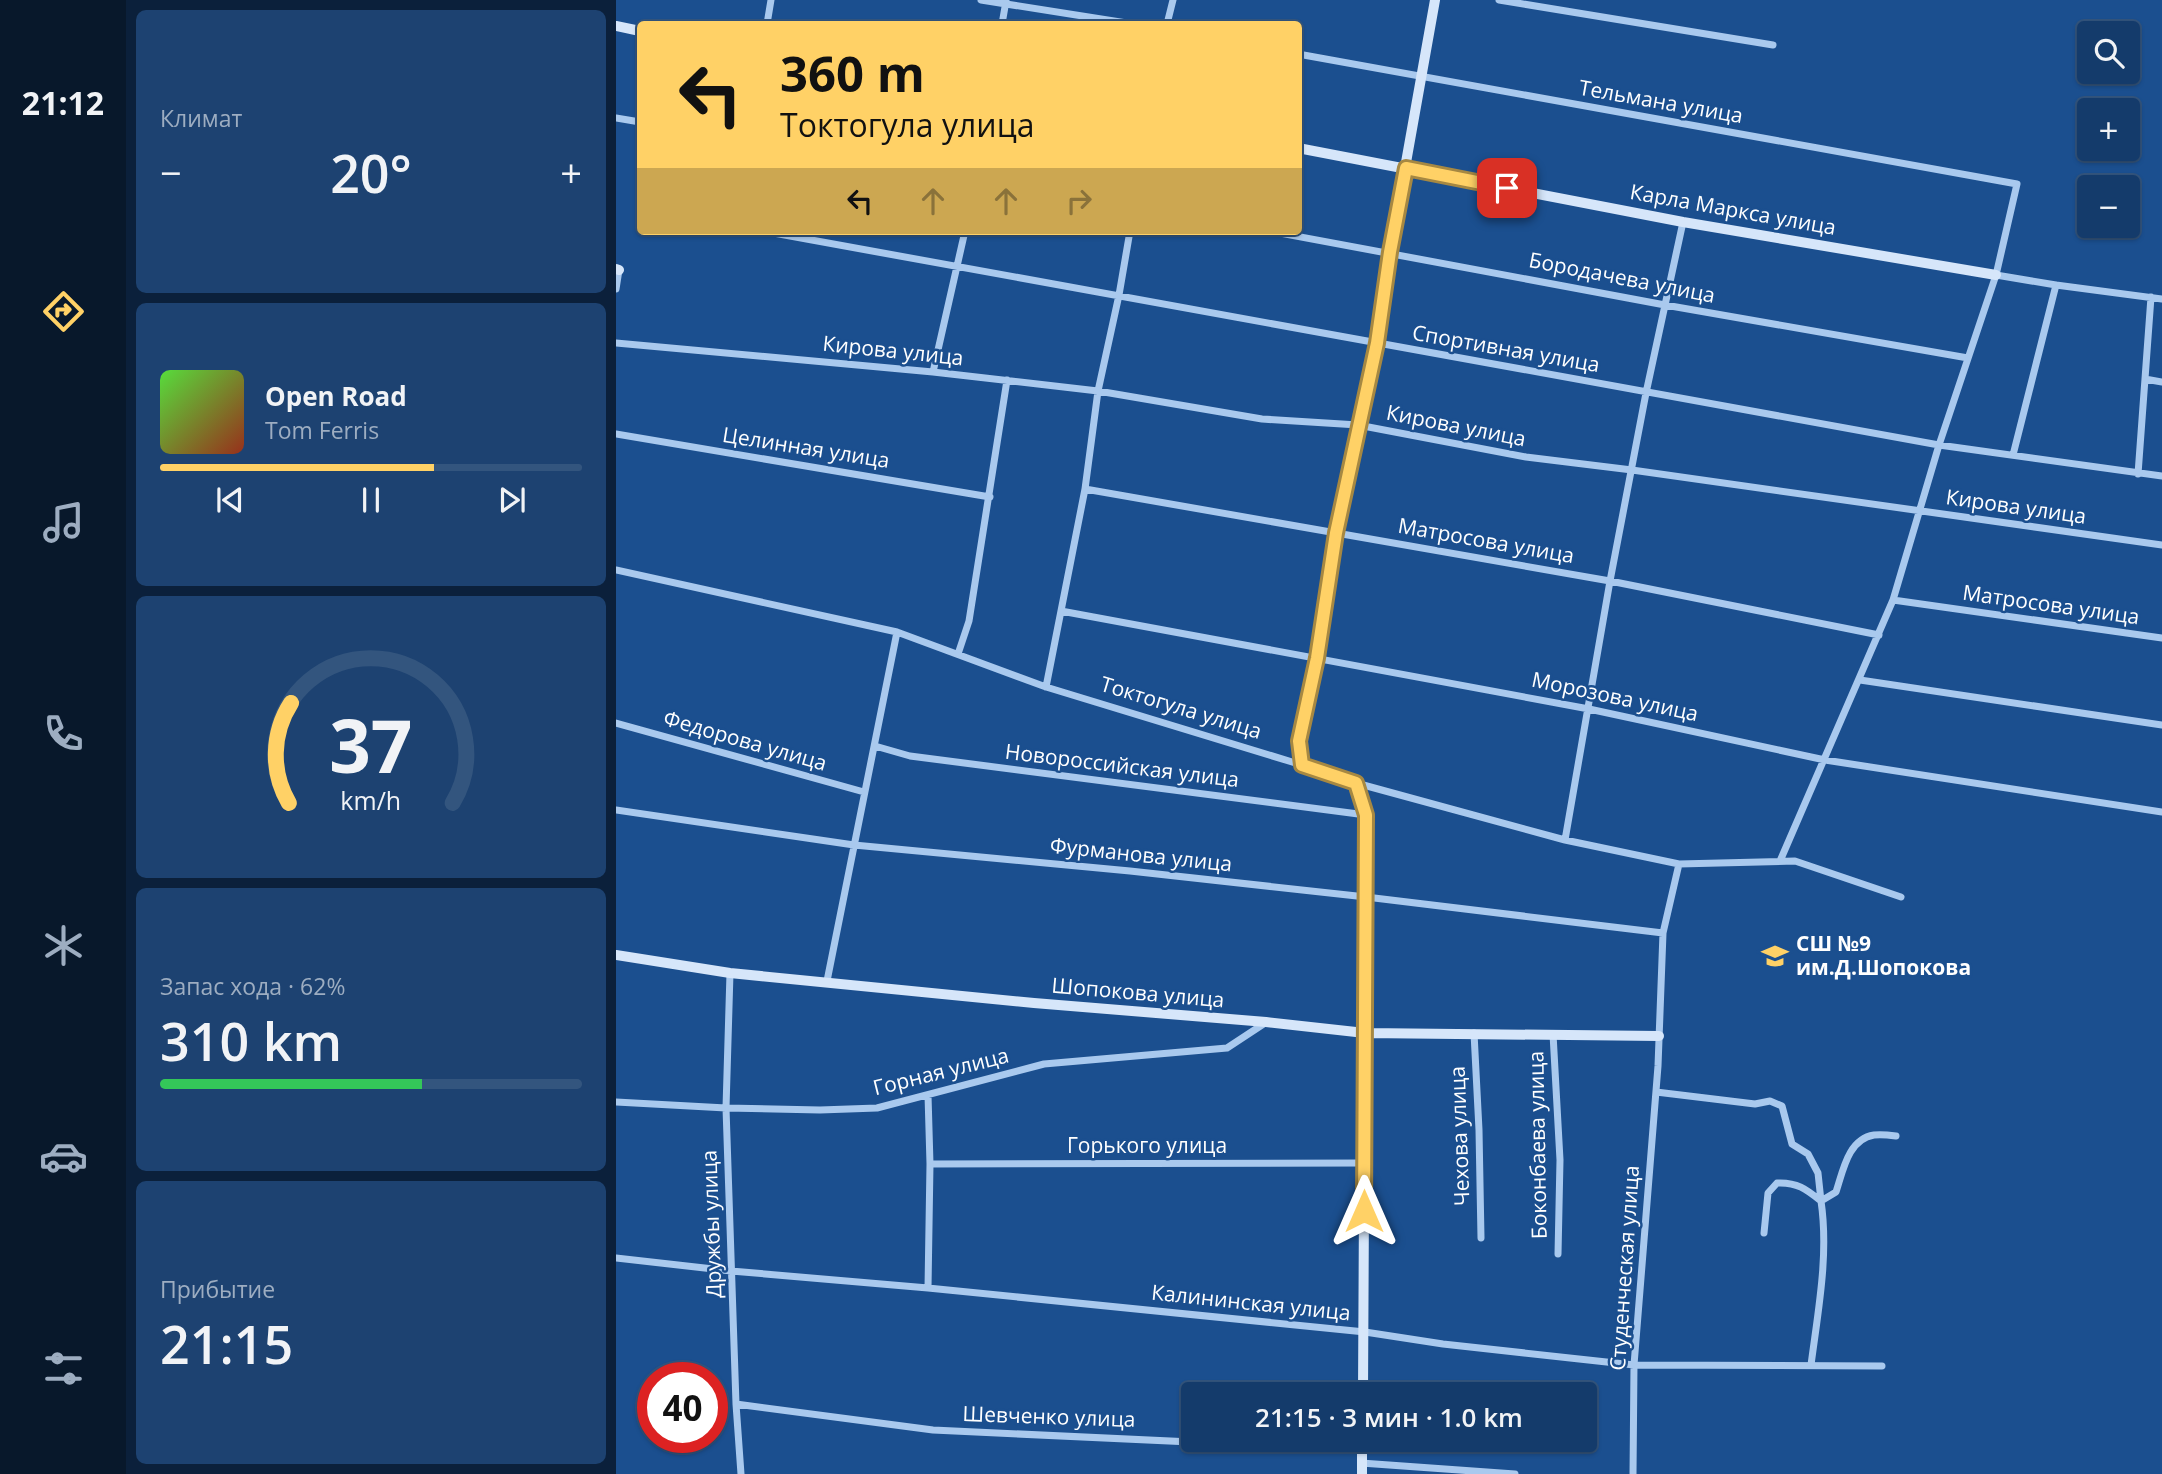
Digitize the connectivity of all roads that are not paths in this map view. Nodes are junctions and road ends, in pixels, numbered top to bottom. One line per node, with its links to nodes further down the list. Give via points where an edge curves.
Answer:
1 (771, 0): 7 (street)
2 (981, 0): 6 (street)
3 (1173, 0): 10 (street)
4 (1435, 0): 15 (street)
5 (1499, 0): 13 (street)
6 (1006, 2): 8 (street); 9 (street)
7 (768, 21)
8 (1003, 21)
9 (1116, 21)
10 (1168, 21)
11 (616, 26): 12 (street)
12 (637, 30)
13 (1773, 45)
14 (1302, 55): 15 (street, Тельмана улица)
15 (1422, 76): 19 (street); 28 (street, Тельмана улица, via 2017,184)
16 (616, 118): 17 (street)
17 (637, 122)
18 (1302, 149): 19 (street, Карла Маркса улица)
19 (1406, 168): 20 (street, Карла Маркса улица); 25 (street)
20 (1683, 222): 28 (street, Карла Маркса улица); 34 (street)
21 (784, 235): 26 (street, Спортивная улица)
22 (964, 235): 26 (street)
23 (1129, 235): 31 (street)
24 (1292, 235): 25 (street, Бородачева улица)
25 (1390, 252): 34 (street, Бородачева улица); 36 (street)
26 (958, 267): 31 (street, Спортивная улица); 38 (street)
27 (618, 269): 30 (street)
28 (1996, 275): 29 (street, Карла Маркса улица); 37 (street)
29 (2056, 285): 32 (street, Карла Маркса улица); 47 (street)
30 (616, 289)
31 (1119, 295): 36 (street, Спортивная улица); 42 (street)
32 (2151, 297): 33 (street, Карла Маркса улица); 39 (street)
33 (2162, 299)
34 (1665, 305): 37 (street, Бородачева улица); 43 (street)
35 (616, 343): 38 (street, Кирова улица)
36 (1377, 343): 43 (street, Спортивная улица); 44 (street)
37 (1968, 358): 46 (street)
38 (933, 372): 40 (street, Кирова улица)
39 (2145, 379): 41 (street); 49 (street)
40 (1007, 380): 42 (street, Кирова улица); 52 (street)
41 (2162, 382)
42 (1098, 391): 44 (street, Кирова улица, via 1262,419); 51 (street)
43 (1646, 393): 46 (street, Спортивная улица); 48 (street)
44 (1358, 425): 48 (street, Кирова улица, via 1526,457); 54 (street)
45 (616, 434): 52 (street, Целинная улица)
46 (1939, 445): 47 (street, Спортивная улица); 53 (street)
47 (2013, 455): 49 (street, Спортивная улица)
48 (1632, 470): 53 (street, Кирова улица); 57 (street)
49 (2137, 474): 50 (street, Спортивная улица)
50 (2162, 477)
51 (1085, 489): 54 (street, Матросова улица); 59 (street)
52 (990, 497): 63 (street, via 969,621)
53 (1919, 511): 55 (street, Кирова улица); 58 (street)
54 (1336, 533): 57 (street, Матросова улица); 64 (street)
55 (2162, 545)
56 (616, 570): 60 (street, Токтогула улица)
57 (1610, 581): 61 (street, Матросова улица); 67 (street)
58 (1893, 600): 61 (street); 62 (street, Матросова улица)
59 (1061, 611): 64 (street, Морозова улица); 66 (street)
60 (897, 632): 63 (street, Токтогула улица); 70 (street)
61 (1878, 635): 65 (street)
62 (2162, 638)
63 (958, 654): 66 (street, Токтогула улица)
64 (1317, 658): 67 (street, Морозова улица); 72 (street, via 1299,741)
65 (1860, 680): 69 (street); 71 (street)
66 (1046, 687): 72 (street, Токтогула улица)
67 (1588, 709): 71 (street, Морозова улица); 78 (street)
68 (616, 723): 74 (street, Федорова улица)
69 (2162, 725)
70 (875, 746): 74 (street); 77 (street, Новороссийская улица, via 910,756)
71 (1825, 760): 76 (street, Морозова улица); 80 (street)
72 (1302, 765): 73 (street, Токтогула улица)
73 (1356, 783): 77 (street); 78 (street, Токтогула улица)
74 (864, 793): 79 (street)
75 (616, 810): 79 (street, Фурманова улица)
76 (2162, 812)
77 (1366, 815): 82 (street)
78 (1564, 840): 81 (street, Токтогула улица)
79 (855, 845): 82 (street, Фурманова улица); 87 (street)
80 (1780, 861): 81 (street, Токтогула улица); 83 (street, Токтогула улица, via 1795,861)
81 (1679, 864): 84 (street)
82 (1366, 897): 84 (street, Фурманова улица); 90 (street)
83 (1901, 897)
84 (1662, 933): 92 (street)
85 (618, 958): 86 (street, Шопокова улица)
86 (730, 973): 87 (street, Шопокова улица); 96 (street, Дружбы улица)
87 (827, 981): 88 (street, Шопокова улица)
88 (1266, 1022): 90 (street, Шопокова улица); 94 (street, Горная улица, via 1227,1048 1044,1064)
89 (1474, 1032): 90 (street, Шопокова улица); 91 (street, Шопокова улица); 102 (street, Чехова улица)
90 (1365, 1033): 98 (street)
91 (1553, 1034): 92 (street, Шопокова улица); 103 (street, Боконбаева улица, via 1560,1160)
92 (1659, 1036): 93 (street, Студенческая улица)
93 (1656, 1092): 100 (street, via 1755,1104 1770,1101 1782,1106 1792,1144 1808,1154 1818,1173); 108 (street, Студенческая улица)
94 (928, 1095): 96 (street, Горная улица, via 877,1108); 99 (street)
95 (616, 1102): 96 (street, Горная улица)
96 (726, 1108): 105 (street, Дружбы улица)
97 (1896, 1136): 100 (street, via 1875,1134 1860,1139 1847,1156 1836,1192)
98 (1364, 1163): 99 (street, Горького улица); 107 (street)
99 (930, 1164): 106 (street)
100 (1821, 1201): 101 (street, via 1805,1188 1777,1183 1768,1193); 109 (street, via 1823,1263)
101 (1764, 1233)
102 (1481, 1238)
103 (1558, 1254)
104 (616, 1258): 105 (street, Калининская улица)
105 (731, 1271): 106 (street, Калининская улица); 112 (street, Дружбы улица)
106 (928, 1288): 107 (street, Калининская улица)
107 (1365, 1332): 108 (street, Калининская улица); 111 (street)
108 (1634, 1365): 109 (street, Калининская улица); 117 (street, Студенческая улица)
109 (1811, 1365): 110 (street, Калининская улица)
110 (1882, 1366)
111 (1363, 1382)
112 (736, 1404): 113 (street, Шевченко улица, via 933,1430); 115 (street, Дружбы улица)
113 (1181, 1439)
114 (1362, 1468): 116 (street)
115 (741, 1474)
116 (1515, 1474)
117 (1633, 1474)

